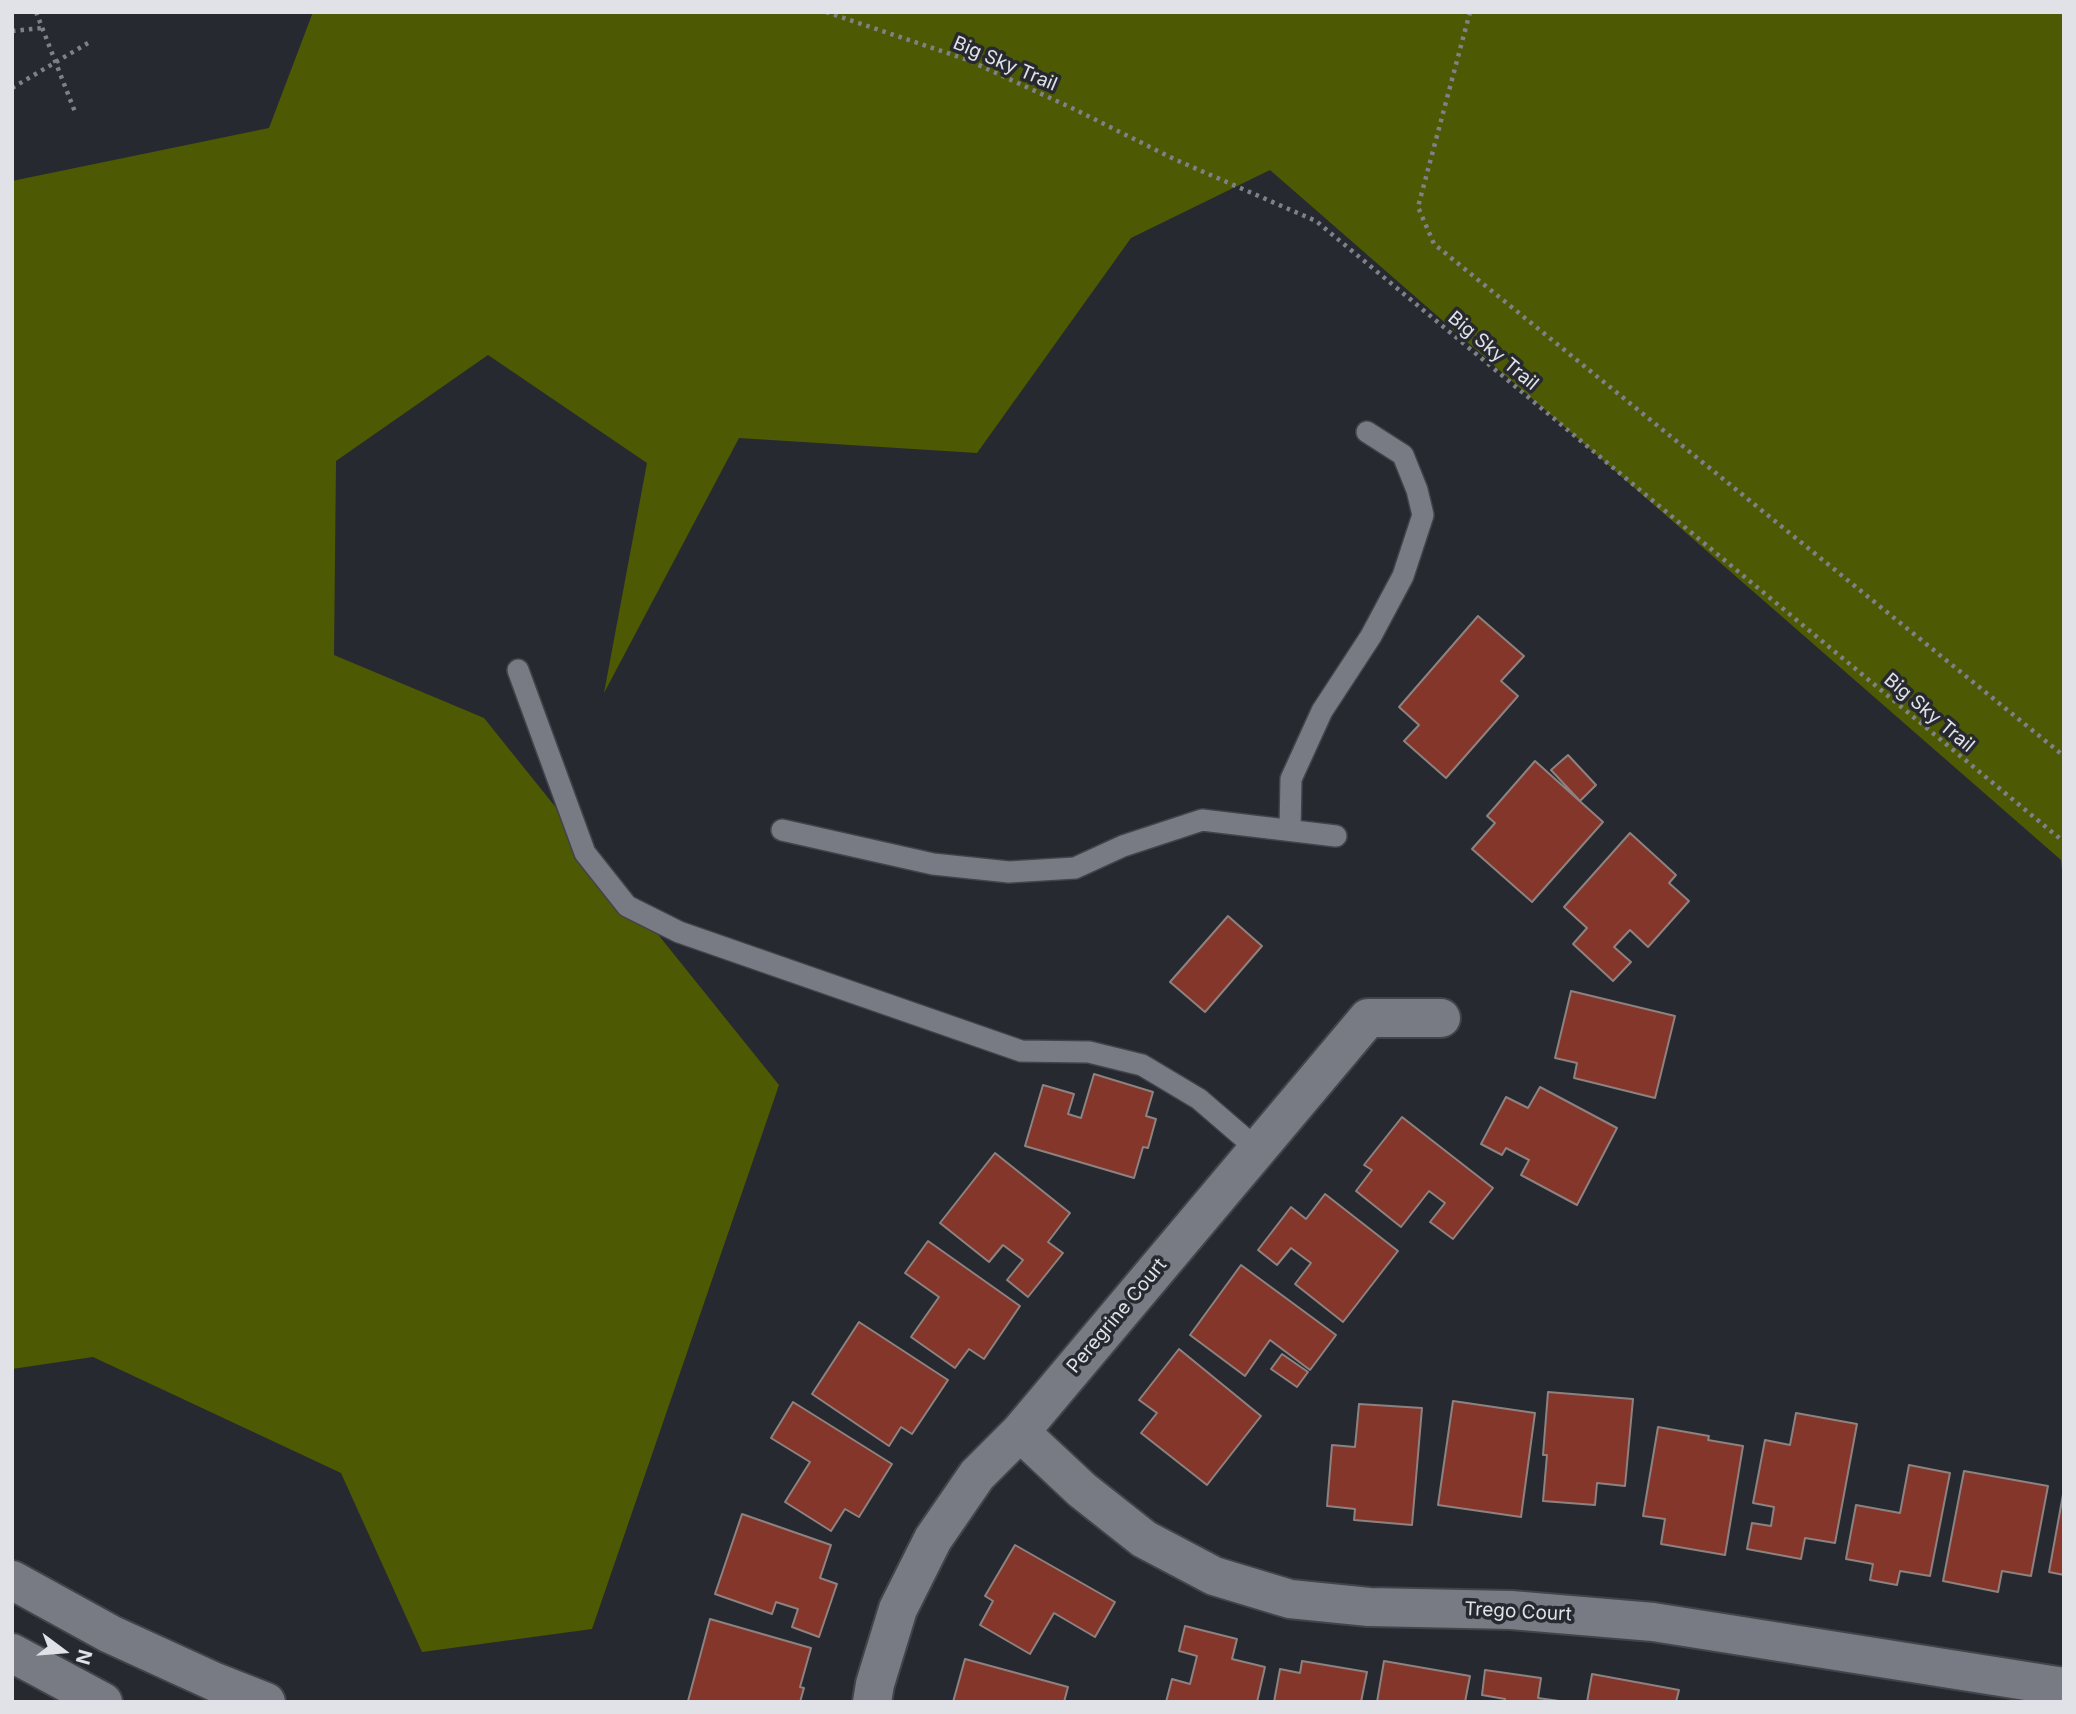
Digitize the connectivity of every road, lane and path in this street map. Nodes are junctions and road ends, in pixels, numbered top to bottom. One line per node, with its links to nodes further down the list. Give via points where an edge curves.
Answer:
1 (36, 12): 4 (path)
2 (826, 12): 16 (path, Big Sky Trail, via 968,60 1316,221)
3 (1470, 12): 12 (path, via 1418,206 1434,244)
4 (42, 28): 5 (path); 7 (path)
5 (12, 31)
6 (88, 43): 7 (path)
7 (56, 63): 8 (path); 9 (path)
8 (12, 88)
9 (75, 112)
10 (1367, 432): 14 (lane, via 1403,455 1423,515 1403,576 1322,711 1291,779)
11 (518, 670): 18 (lane, via 585,853 627,906 679,932 1021,1051 1088,1052 1142,1065 1199,1099)
12 (2064, 757)
13 (782, 830): 14 (lane, via 933,864 1009,872 1075,869 1123,846 1202,820)
14 (1290, 830): 15 (lane)
15 (1336, 836)
16 (2064, 842)
17 (1441, 1018): 18 (street, Peregrine Court, via 1368,1018)
18 (1257, 1149): 19 (street, Peregrine Court)
19 (1020, 1432): 22 (street, Trego Court, via 1144,1539 1214,1576 1290,1599 1653,1622); 25 (street, Peregrine Court, via 977,1475 933,1539 898,1609)
20 (12, 1580): 24 (street, via 110,1634)
21 (12, 1653): 23 (street)
22 (2064, 1687)
23 (103, 1702)
24 (266, 1702)
25 (872, 1702)

